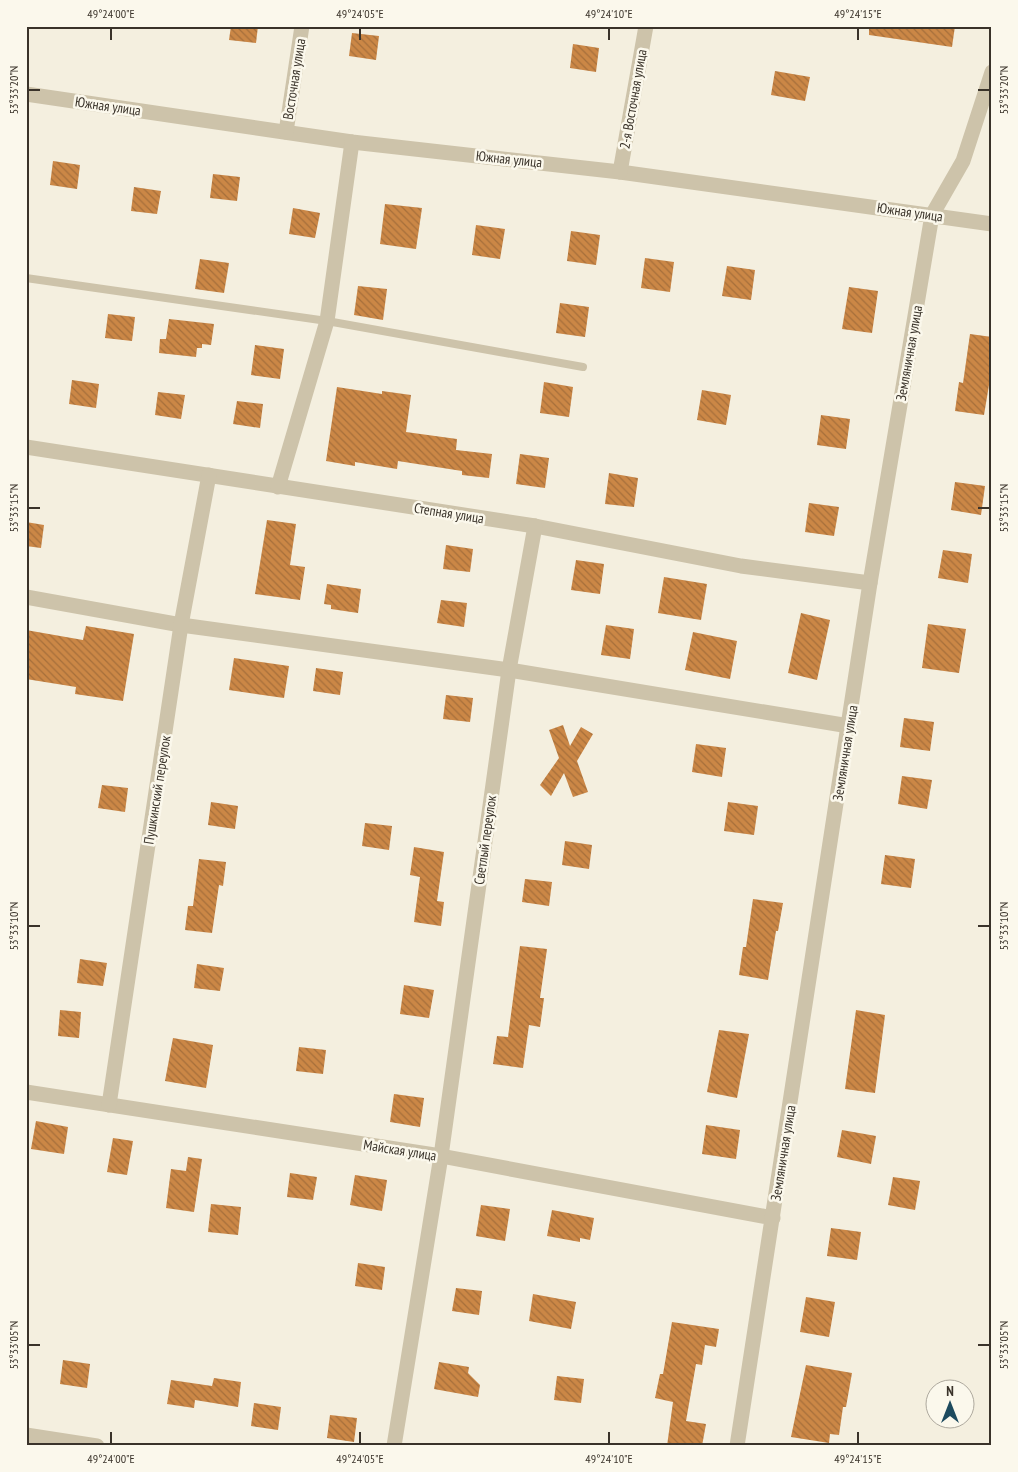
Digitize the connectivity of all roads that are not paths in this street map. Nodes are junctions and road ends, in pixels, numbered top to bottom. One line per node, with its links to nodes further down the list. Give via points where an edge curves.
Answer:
1 (302, 26): 5 (street, Восточная улица)
2 (646, 26): 7 (street, 2-я Восточная улица)
3 (992, 72): 8 (street, Земляничная улица, via 962,161)
4 (26, 94): 5 (street, Южная улица)
5 (286, 132): 6 (street, Южная улица)
6 (352, 142): 7 (street, Южная улица); 11 (street)
7 (620, 172): 8 (street, Южная улица)
8 (932, 215): 9 (street, Южная улица); 17 (street, Земляничная улица)
9 (992, 224)
10 (26, 278): 11 (lane)
11 (326, 321): 12 (lane); 15 (street)
12 (584, 367)
13 (26, 447): 14 (street, Степная улица)
14 (209, 475): 15 (street, Степная улица); 19 (street, Пушкинский переулок)
15 (278, 487): 16 (street, Степная улица)
16 (536, 526): 17 (street, Степная улица, via 741,566); 20 (street, Светлый переулок)
17 (870, 583): 21 (street, Земляничная улица)
18 (26, 598): 19 (street)
19 (182, 625): 20 (street); 23 (street, Пушкинский переулок)
20 (509, 670): 21 (street); 24 (street, Светлый переулок)
21 (849, 726): 25 (street, Земляничная улица)
22 (26, 1092): 23 (street, Майская улица)
23 (109, 1105): 24 (street, Майская улица)
24 (441, 1156): 25 (street, Майская улица); 28 (street, Светлый переулок)
25 (773, 1218): 29 (street, Земляничная улица)
26 (26, 1435): 27 (street)
27 (97, 1446)
28 (394, 1446)
29 (737, 1446)

